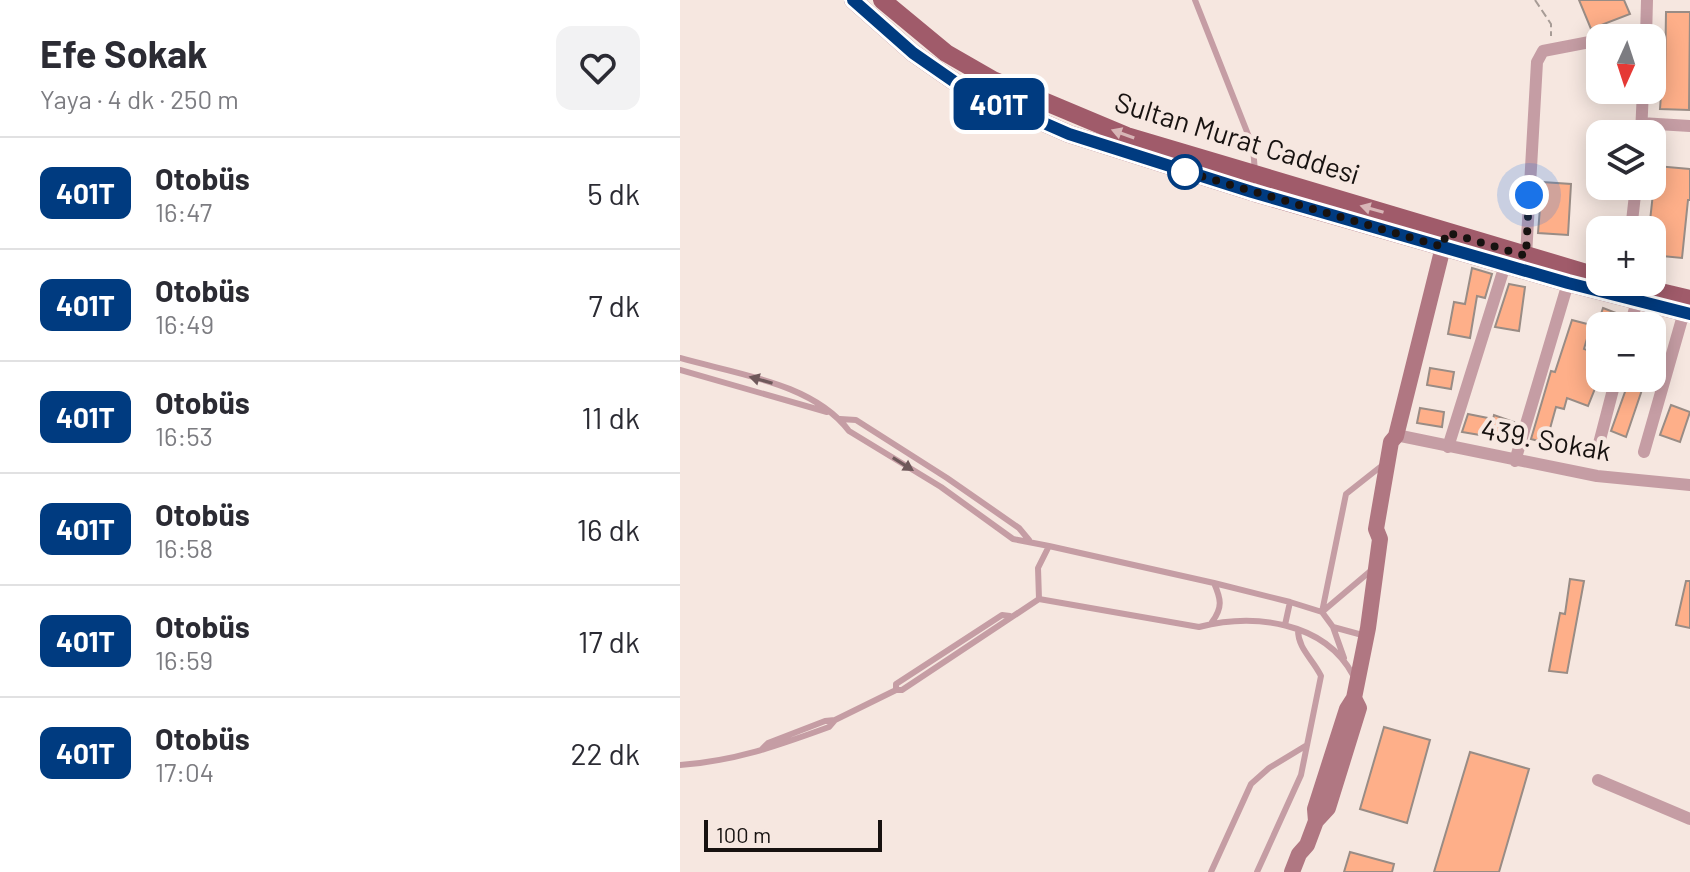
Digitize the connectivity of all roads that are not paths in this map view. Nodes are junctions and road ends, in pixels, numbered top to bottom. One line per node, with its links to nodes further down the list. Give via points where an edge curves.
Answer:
1 (853, 0): 9 (main road, via 962,87 1069,134)
2 (882, 0): 9 (main road, Sultan Murat Caddesi, one-way to 2, via 993,80 946,53)
3 (1195, 0): 9 (lane, via 1253,147)
4 (1647, 0): 5 (street)
5 (1646, 24)
6 (1586, 43): 11 (street, via 1543,51 1535,72)
7 (1690, 126): 8 (street)
8 (1666, 127)
9 (1254, 184): 10 (main road, Sultan Murat Caddesi)
10 (1445, 239): 11 (main road, Sultan Murat Caddesi); 12 (main road, Sultan Murat Caddesi); 24 (main road)
11 (1526, 256): 13 (main road, Sultan Murat Caddesi)
12 (1505, 265): 14 (main road, Sultan Murat Caddesi); 25 (street)
13 (1586, 273)
14 (1568, 283): 16 (main road, Sultan Murat Caddesi); 28 (street)
15 (1657, 296): 17 (main road)
16 (1637, 301): 17 (main road, Sultan Murat Caddesi); 18 (street)
17 (1688, 308): 26 (street)
18 (1634, 312)
19 (680, 358): 22 (lane, one-way to 19, via 811,396)
20 (680, 370): 22 (lane)
21 (1612, 392): 27 (street)
22 (830, 413): 23 (lane)
23 (840, 419): 32 (lane, via 856,420 1019,528); 32 (lane, one-way to 32, via 849,431 1013,539)
24 (1396, 436): 25 (street, 439. Sokak); 29 (main road); 31 (main road, via 1386,531)
25 (1448, 447): 28 (street, 439. Sokak)
26 (1644, 452)
27 (1596, 455)
28 (1515, 461): 30 (street, 439. Sokak)
29 (1387, 462): 31 (main road, via 1376,529); 38 (lane, via 1346,494)
30 (1690, 485)
31 (1380, 539): 34 (main road)
32 (1029, 540): 33 (lane)
33 (1049, 546): 35 (lane); 36 (lane, via 1038,568)
34 (1376, 566): 38 (lane); 43 (main road)
35 (1214, 583): 37 (lane); 39 (lane, via 1221,599)
36 (1039, 599): 39 (lane, via 1199,627); 47 (lane, via 988,623 896,684 896,690 835,720 721,762)
37 (1290, 602): 38 (lane); 40 (lane)
38 (1322, 612): 41 (lane)
39 (1212, 623): 40 (lane, via 1242,619)
40 (1285, 625): 42 (lane)
41 (1333, 627): 43 (lane); 44 (lane)
42 (1298, 630): 44 (lane, via 1334,650); 46 (lane, via 1298,642 1321,676)
43 (1366, 636): 45 (main road)
44 (1348, 665): 45 (lane)
45 (1356, 690): 50 (main road)
46 (1307, 745): 51 (lane, via 1251,784); 52 (lane, via 1301,775)
47 (680, 765)
48 (1598, 780): 49 (street)
49 (1690, 819)
50 (1307, 845): 53 (main road); 54 (main road, via 1310,855)
51 (1211, 872)
52 (1257, 872)
53 (1292, 872)
54 (1304, 872)

